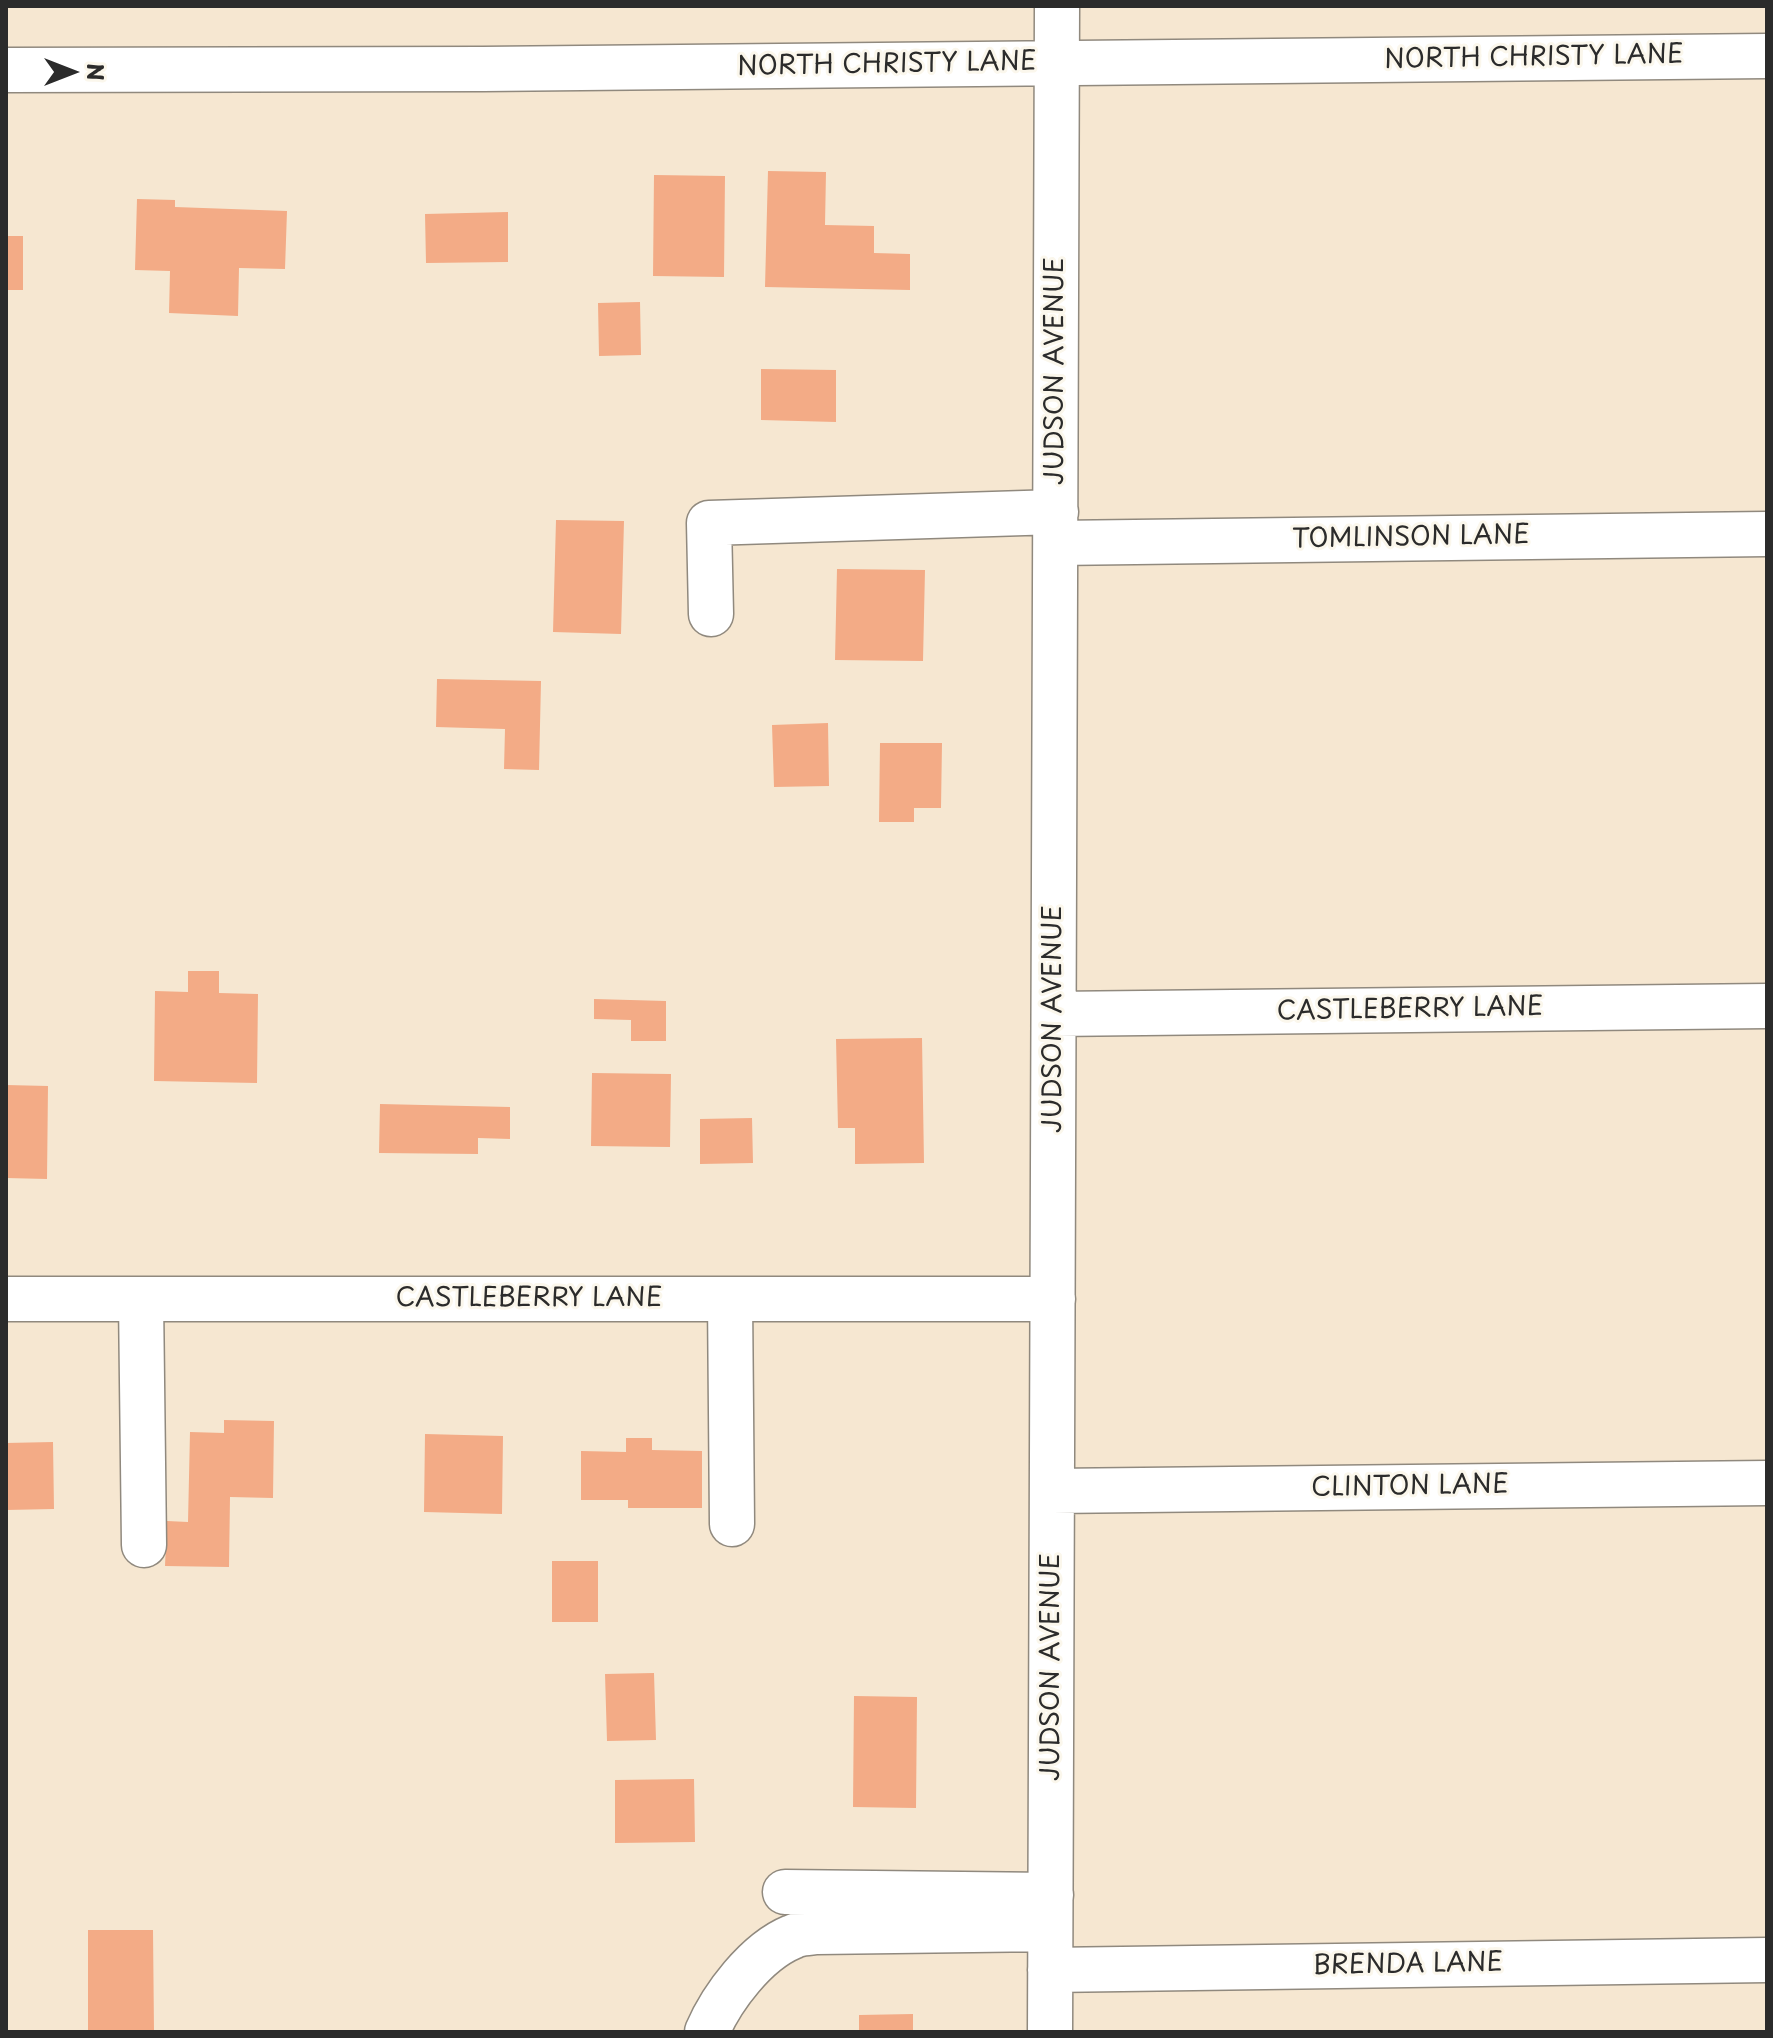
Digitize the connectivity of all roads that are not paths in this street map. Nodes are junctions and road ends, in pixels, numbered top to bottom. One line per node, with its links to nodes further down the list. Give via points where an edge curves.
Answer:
1 (1057, 6): 3 (street, JUDSON AVENUE)
2 (1767, 56): 3 (street, NORTH CHRISTY LANE)
3 (1057, 63): 4 (street, NORTH CHRISTY LANE); 5 (street, JUDSON AVENUE)
4 (6, 70)
5 (1056, 527): 6 (street, TOMLINSON LANE); 7 (street, TOMLINSON LANE, via 709,523); 9 (street, JUDSON AVENUE)
6 (1767, 534)
7 (711, 614)
8 (1767, 1006): 9 (street, CASTLEBERRY LANE)
9 (1054, 1014): 13 (street, JUDSON AVENUE)
10 (6, 1299): 11 (street, CASTLEBERRY LANE)
11 (141, 1299): 12 (street, CASTLEBERRY LANE); 17 (street)
12 (730, 1299): 13 (street, CASTLEBERRY LANE); 16 (street)
13 (1053, 1299): 15 (street, JUDSON AVENUE)
14 (1767, 1483): 15 (street, CLINTON LANE)
15 (1053, 1491): 19 (street, JUDSON AVENUE)
16 (732, 1524)
17 (144, 1545)
18 (785, 1892): 19 (street)
19 (1050, 1931): 20 (street, BRENDA LANE); 21 (street, via 793,1936 764,1954); 22 (street, JUDSON AVENUE)
20 (1767, 1960)
21 (707, 2032)
22 (1050, 2032)

